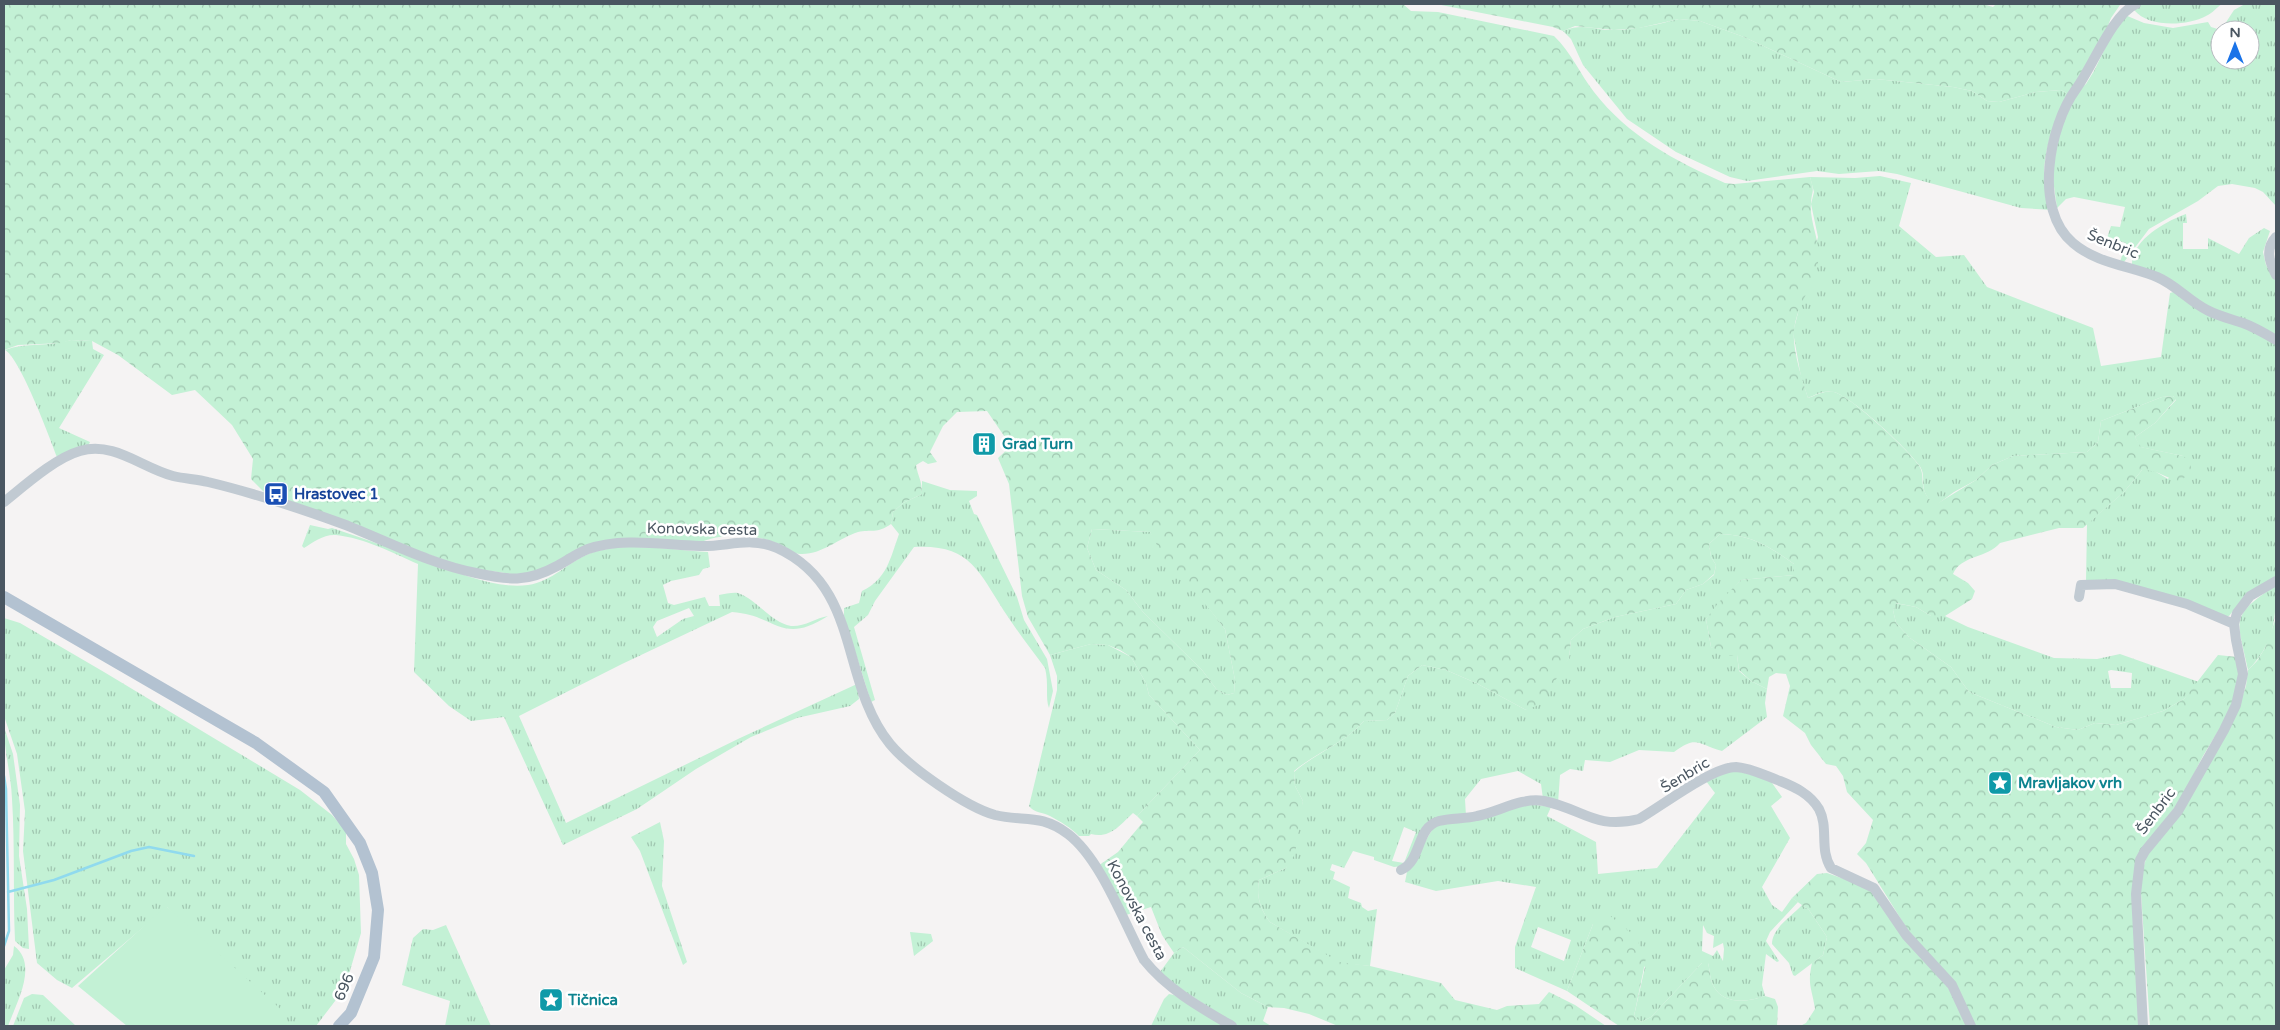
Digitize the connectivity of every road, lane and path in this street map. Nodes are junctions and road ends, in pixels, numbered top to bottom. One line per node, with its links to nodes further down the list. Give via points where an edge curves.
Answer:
1 (2136, 4): 4 (street, Šenbric, via 2116,21 2087,75 2068,100 2060,121 2048,171 2054,212 2063,234 2074,245 2090,253 2157,277 2205,309)
2 (2276, 236): 3 (street, via 2268,253)
3 (2276, 275)
4 (2276, 340)
5 (4, 502): 12 (street, Konovska cesta, via 62,459 80,451 100,449 114,451 174,476 263,497 470,572 509,579 536,577 586,550 609,544 706,546 756,542 776,548 798,561 825,586 835,604 873,715 890,744 948,791 982,811 1048,821 1071,836 1094,863 1139,952 1154,973 1202,1009)
6 (2276, 581): 9 (street, via 2250,596)
7 (4, 597): 11 (main road, 696 / 696, via 256,743 324,792 353,831 372,873 378,910 374,957 351,1013)
8 (2079, 597): 9 (street, via 2081,585 2115,584 2187,604)
9 (2234, 624): 14 (street, Šenbric, via 2243,674 2236,705 2178,810 2145,850 2137,873)
10 (1401, 870): 13 (street, Šenbric, via 1412,861 1426,831 1438,821 1476,816 1528,801 1542,801 1600,822 1627,822 1640,819 1719,772 1735,767 1747,768 1794,787 1812,800 1823,820 1823,851 1831,868 1874,888 1906,934 1952,985)
11 (339, 1026)
12 (1232, 1026)
13 (1971, 1026)
14 (2143, 1026)

